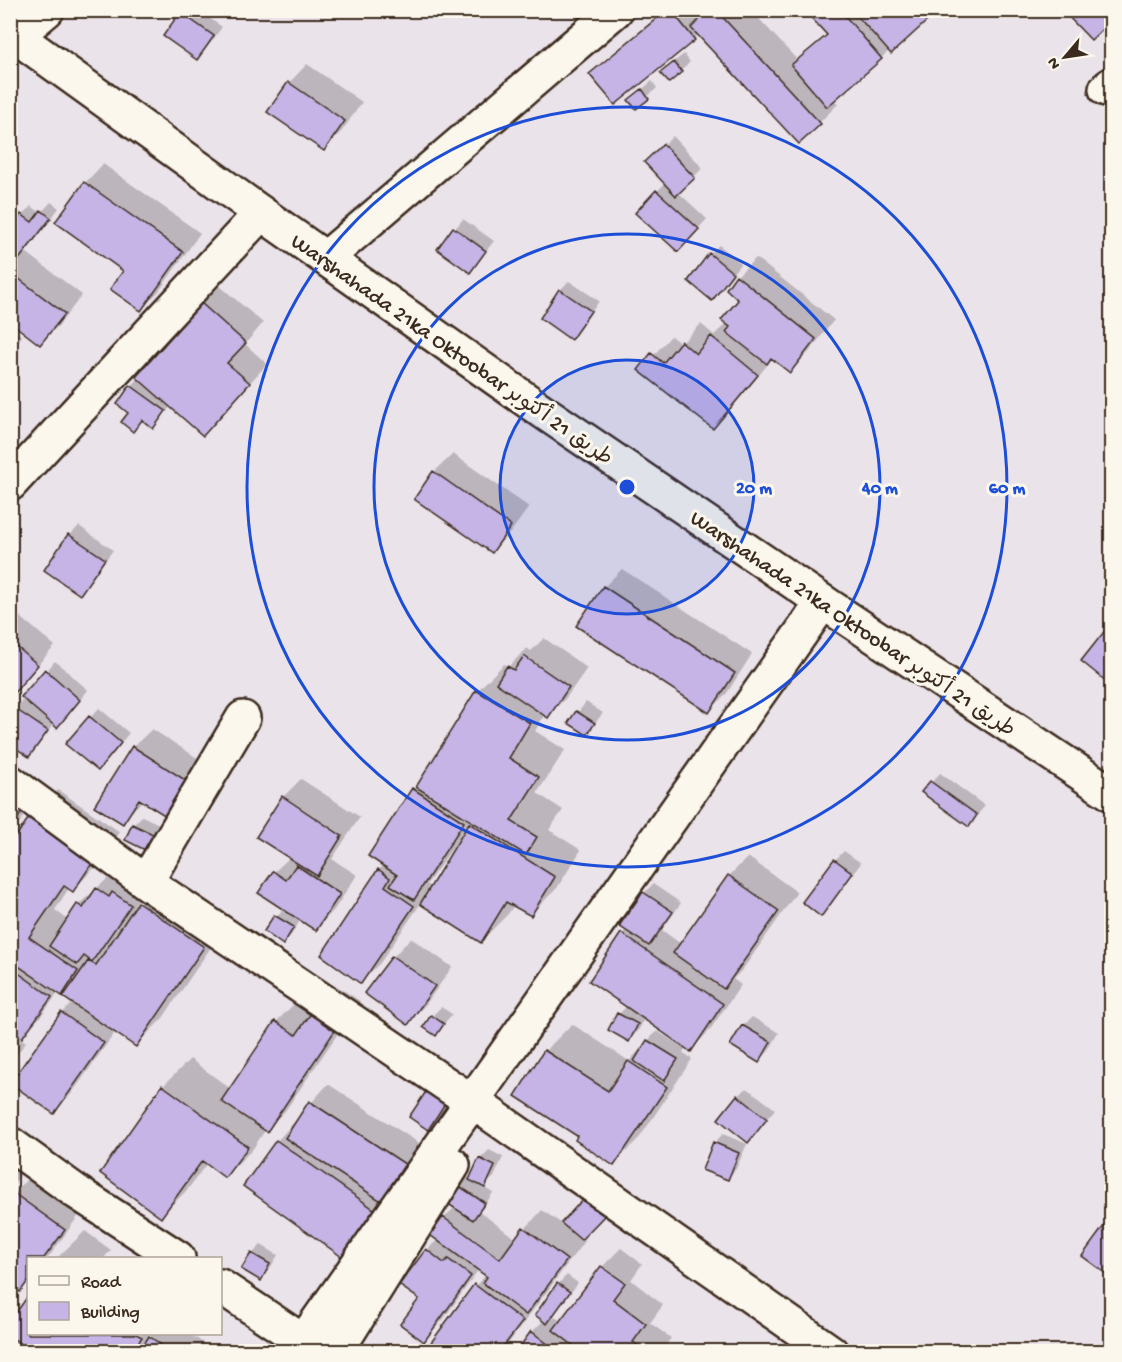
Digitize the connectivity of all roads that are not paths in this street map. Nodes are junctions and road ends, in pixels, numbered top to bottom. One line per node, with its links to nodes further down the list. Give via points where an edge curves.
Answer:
1 (47, 10): 3 (street)
2 (616, 10): 5 (street)
3 (12, 36): 4 (street, Warshahada 21ka Oktoobar طريق 21 أكتوبر)
4 (261, 213): 5 (street, Warshahada 21ka Oktoobar طريق 21 أكتوبر); 6 (street)
5 (326, 258): 7 (street, Warshahada 21ka Oktoobar طريق 21 أكتوبر, via 532,405)
6 (10, 484)
7 (823, 602): 10 (street, Warshahada 21ka Oktoobar طريق 21 أكتوبر); 12 (street); 16 (street)
8 (243, 718): 11 (street)
9 (10, 783): 11 (street)
10 (1112, 794)
11 (146, 882): 12 (street)
12 (486, 1111): 18 (street); 19 (street)
13 (10, 1144): 14 (street)
14 (176, 1257)
15 (222, 1287): 17 (street)
16 (296, 1352)
17 (319, 1352)
18 (336, 1352)
19 (831, 1352)

